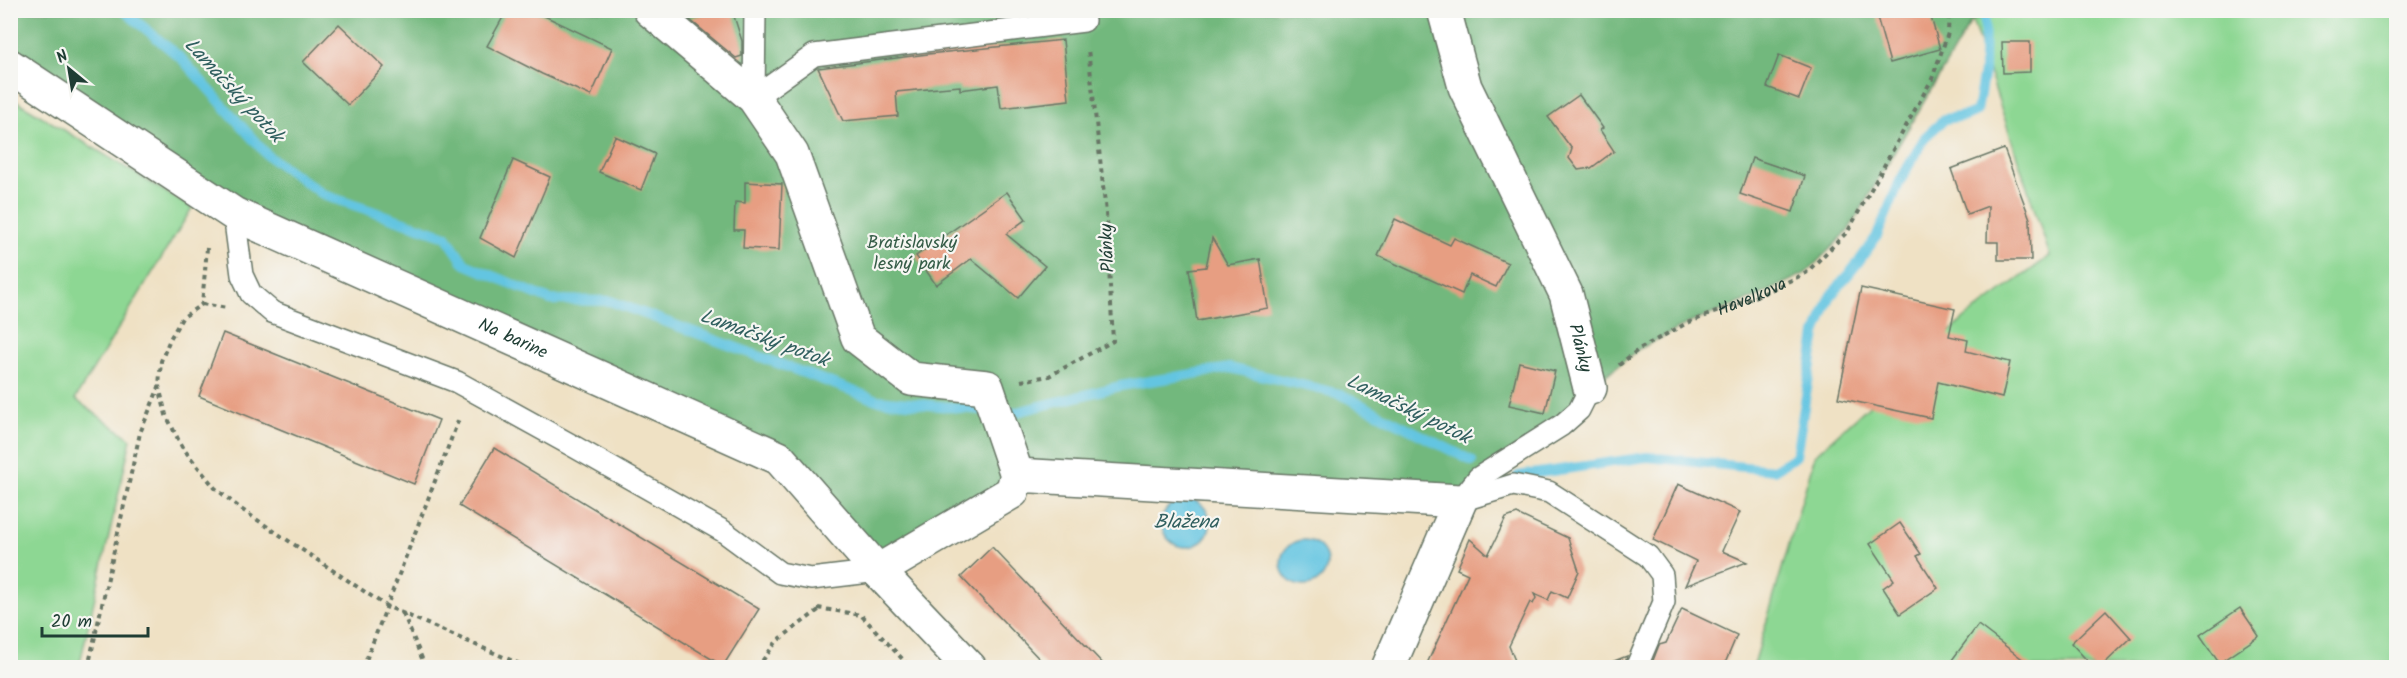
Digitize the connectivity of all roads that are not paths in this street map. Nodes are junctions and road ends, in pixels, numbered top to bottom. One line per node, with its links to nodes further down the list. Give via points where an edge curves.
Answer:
1 (650, 10): 6 (street)
2 (755, 10): 6 (lane)
3 (1444, 10): 8 (street, Plánky, via 1465,87 1566,294)
4 (1084, 21): 6 (lane, via 814,56)
5 (10, 66): 7 (street, Na barine)
6 (754, 98): 9 (street, via 792,154 858,338 911,379 988,388)
7 (223, 207): 11 (street, Na barine, via 779,458); 11 (lane, via 242,275 251,294 272,312 457,382 723,531 780,573 811,579)
8 (1590, 388): 10 (lane, via 1579,410 1562,425 1478,478)
9 (1017, 475): 10 (street); 11 (street, via 1012,492)
10 (1460, 501): 13 (street); 14 (lane, via 1513,485 1549,492 1648,555 1662,575 1664,602)
11 (878, 571): 12 (street, Na barine)
12 (970, 668)
13 (1388, 668)
14 (1635, 668)

